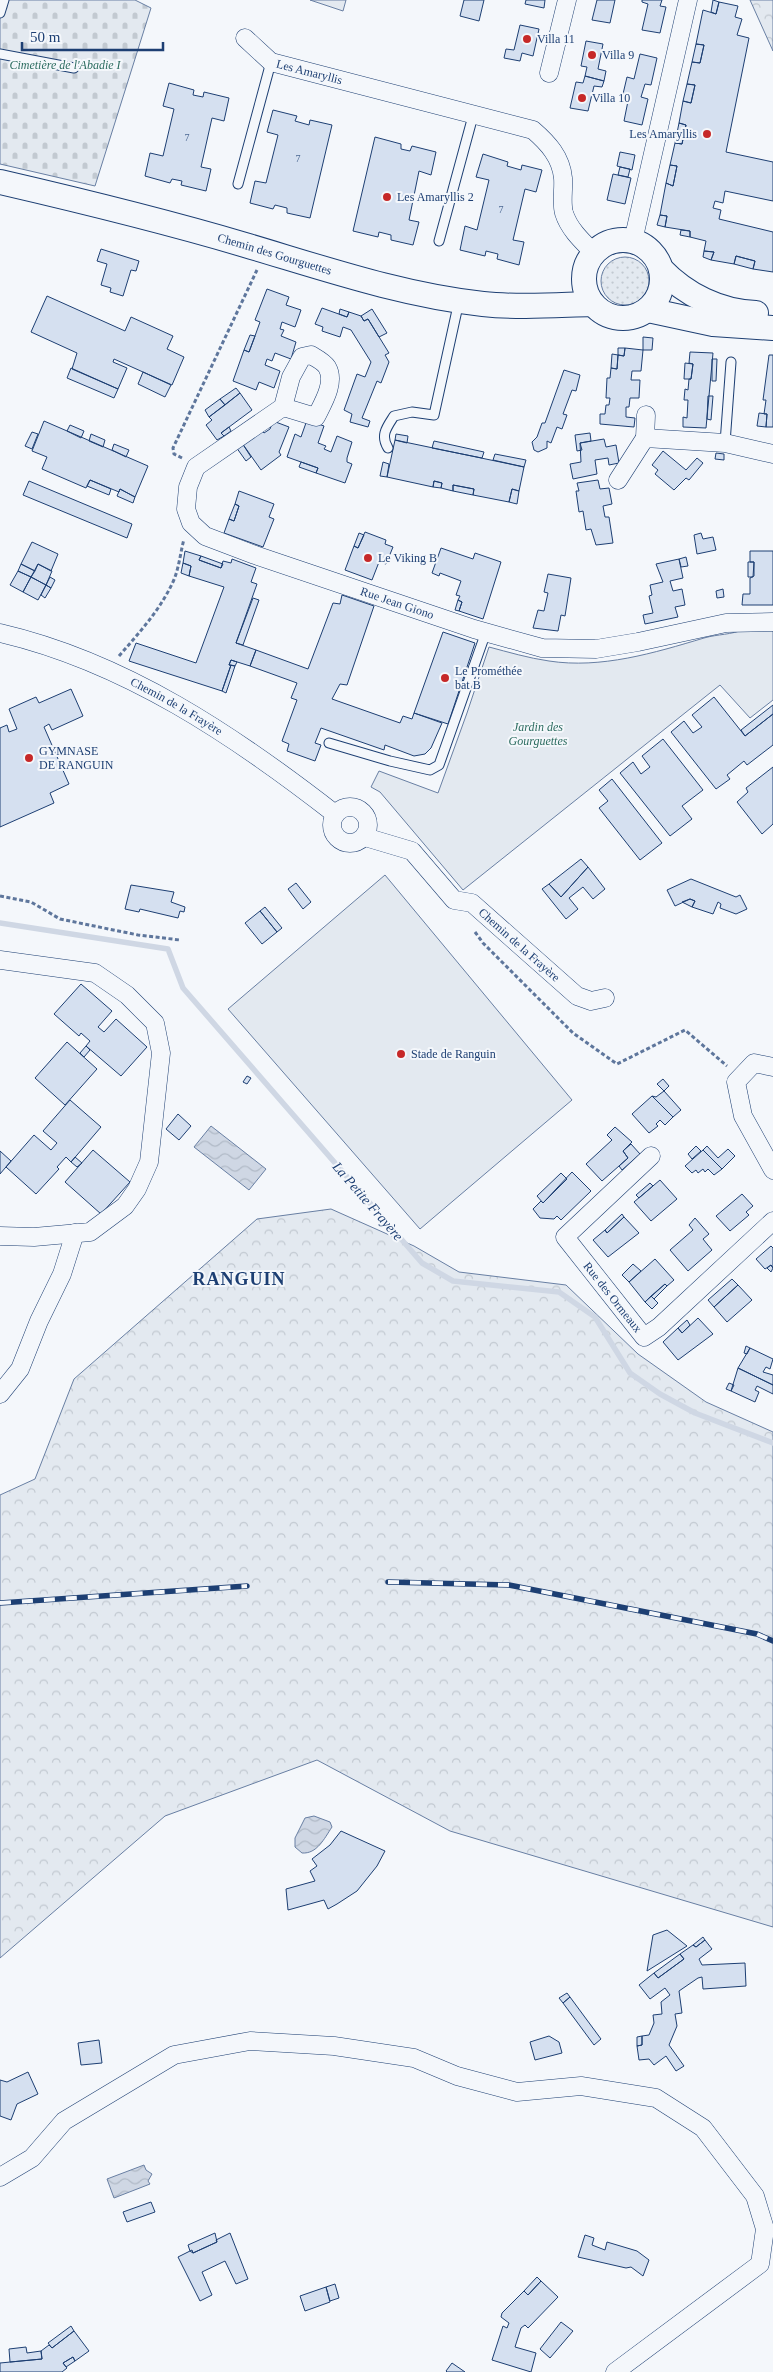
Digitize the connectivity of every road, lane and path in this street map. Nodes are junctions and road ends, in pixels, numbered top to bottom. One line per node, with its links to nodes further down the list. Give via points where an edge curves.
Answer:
1 (4, 0): 4 (lane)
2 (567, 0): 9 (street)
3 (688, 0): 14 (street)
4 (0, 13)
5 (245, 38): 7 (street, Les Amaryllis)
6 (0, 54): 8 (lane)
7 (271, 62): 10 (street, Les Amaryllis); 12 (lane)
8 (74, 68)
9 (549, 72)
10 (473, 116): 13 (lane); 16 (street, Les Amaryllis, via 533,130 547,142 563,178 564,211)
11 (0, 182): 15 (main road, Chemin des Gourguettes)
12 (238, 184)
13 (439, 241)
14 (633, 241): 16 (main road, via 612,242); 17 (main road, via 651,252)
15 (262, 250): 18 (main road, Chemin des Gourguettes, via 350,277); 30 (path, via 256,276 174,448)
16 (589, 263): 19 (main road); 20 (main road, via 586,294)
17 (661, 270): 21 (main road, via 661,292); 22 (main road, via 683,289 718,306 746,313)
18 (460, 301): 19 (main road, Chemin des Gourguettes, via 518,306); 29 (lane, via 434,415 412,412 394,416 384,431 384,442)
19 (551, 304): 20 (main road, Chemin des Gourguettes)
20 (592, 304): 21 (main road, via 601,312 625,319)
21 (648, 310): 23 (main road, via 713,324)
22 (773, 314)
23 (773, 328)
24 (731, 362): 28 (lane)
25 (283, 406): 33 (street, via 196,467 188,487 186,509)
26 (646, 415): 27 (street)
27 (645, 438): 28 (street); 32 (street)
28 (725, 443): 31 (street)
29 (388, 448)
30 (174, 454)
31 (773, 454)
32 (618, 480)
33 (191, 523): 35 (street, Rue Jean Giono, via 205,536 255,555); 37 (path, via 185,531 172,584 149,621)
34 (773, 622): 35 (street, Rue Jean Giono, via 726,623 596,649 542,648)
35 (486, 632): 38 (lane, via 439,765 430,770)
36 (0, 633): 37 (street, Chemin de la Frayère)
37 (108, 670): 39 (street, Chemin de la Frayère, via 216,729 290,778)
38 (330, 742)
39 (335, 814): 40 (street, via 332,828 337,839 348,844); 40 (street, via 350,806 362,810 368,820)
40 (365, 837): 44 (street, Chemin de la Frayère, via 412,850 454,900 472,903 577,996 591,1001)
41 (0, 896): 42 (path, via 31,902 60,918 138,935)
42 (180, 940)
43 (0, 960): 49 (street, via 95,973 127,994 155,1023 160,1053 149,1162 125,1206 90,1232)
44 (604, 998)
45 (773, 1067): 47 (street, via 754,1063 736,1082 743,1116)
46 (651, 1156): 48 (street, Rue des Ormeaux, via 565,1237 644,1337 659,1327)
47 (773, 1170)
48 (773, 1221)
49 (75, 1234): 50 (street); 51 (street, via 62,1274 20,1369)
50 (0, 1236)
51 (0, 1394)
52 (0, 2177): 53 (street, via 32,2158 64,2120 174,2055 250,2041 334,2046 414,2058 457,2076 517,2092 581,2086 656,2098 703,2128 755,2196 765,2229 760,2264)
53 (615, 2372)

